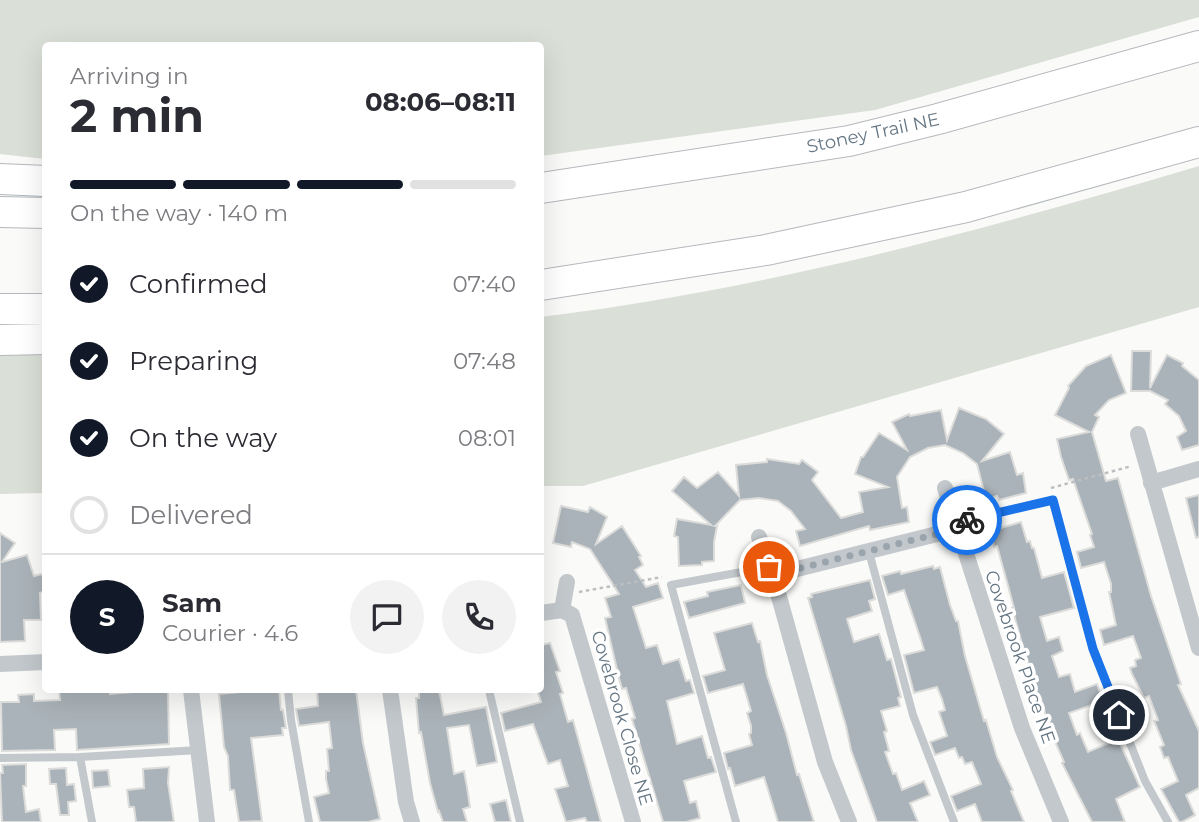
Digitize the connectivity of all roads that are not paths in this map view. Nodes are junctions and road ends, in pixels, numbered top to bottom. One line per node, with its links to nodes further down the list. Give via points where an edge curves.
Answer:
1 (1199, 46): 2 (highway, Stoney Trail NE)
2 (849, 141): 4 (highway); 7 (highway, Stoney Trail NE)
3 (1199, 142): 10 (highway, via 966,207 806,242)
4 (544, 172)
5 (0, 179): 6 (highway)
6 (42, 181)
7 (544, 188)
8 (0, 212): 9 (highway)
9 (42, 213)
10 (544, 285)
11 (0, 309): 12 (highway)
12 (42, 309)
13 (42, 339): 14 (highway)
14 (0, 340)
15 (1138, 434): 17 (street)
16 (1199, 469): 17 (street)
17 (1151, 483): 26 (street)
18 (945, 488): 19 (street, Covebrook Place NE)
19 (956, 526): 21 (street); 45 (street, Covebrook Place NE, via 1022,728); 46 (lane, via 1053,500 1093,649 1144,781)
20 (759, 537): 22 (street)
21 (869, 552): 22 (street); 44 (lane, via 913,715)
22 (771, 571): 42 (lane, via 671,585); 43 (street, via 825,762)
23 (567, 582): 24 (street)
24 (562, 610): 25 (street); 41 (street, Covebrook Close NE, via 572,615)
25 (544, 613)
26 (1199, 648)
27 (42, 662): 28 (street)
28 (0, 664)
29 (191, 693): 33 (street)
30 (288, 693): 38 (lane)
31 (390, 693): 39 (street)
32 (490, 693): 40 (lane)
33 (199, 750): 34 (lane); 37 (street)
34 (80, 757): 35 (lane); 36 (lane)
35 (0, 758)
36 (92, 822)
37 (207, 822)
38 (309, 822)
39 (412, 822)
40 (520, 822)
41 (633, 822)
42 (736, 822)
43 (849, 822)
44 (954, 822)
45 (1061, 822)
46 (1168, 822)

